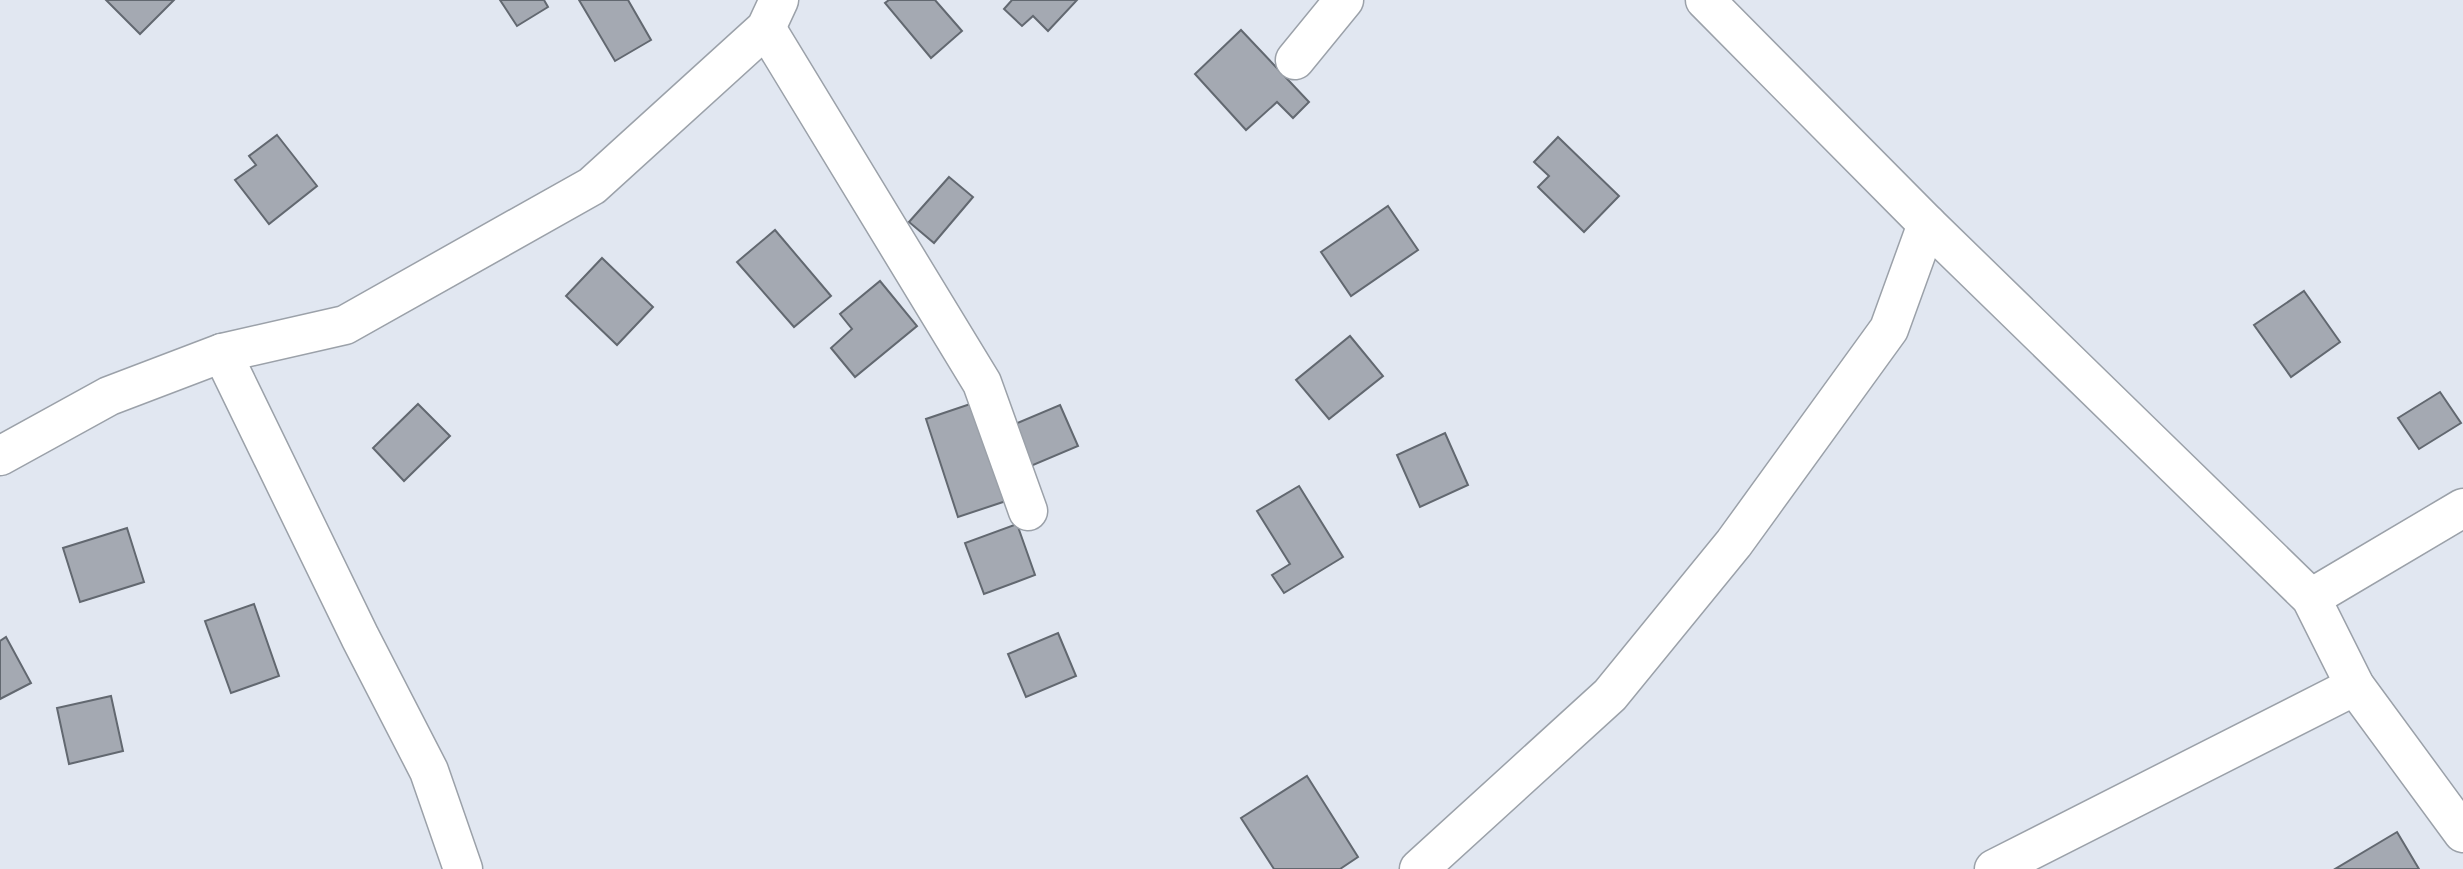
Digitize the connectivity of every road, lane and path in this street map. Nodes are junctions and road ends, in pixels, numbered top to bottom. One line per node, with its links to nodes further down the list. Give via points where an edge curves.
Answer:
1 (1344, 0): 4 (street)
2 (1705, 0): 5 (street)
3 (773, 14): 6 (street, via 592,186 345,325); 9 (street, via 982,383)
4 (1295, 61)
5 (1927, 224): 10 (street); 14 (street, via 1889,329 1734,544 1610,695)
6 (222, 352): 7 (street, via 109,396); 13 (street, via 429,771)
7 (0, 456)
8 (2463, 508): 10 (street)
9 (1028, 511)
10 (2311, 598): 11 (street)
11 (2355, 686): 12 (street); 15 (street)
12 (2463, 833)
13 (463, 869)
14 (1419, 869)
15 (1994, 869)

